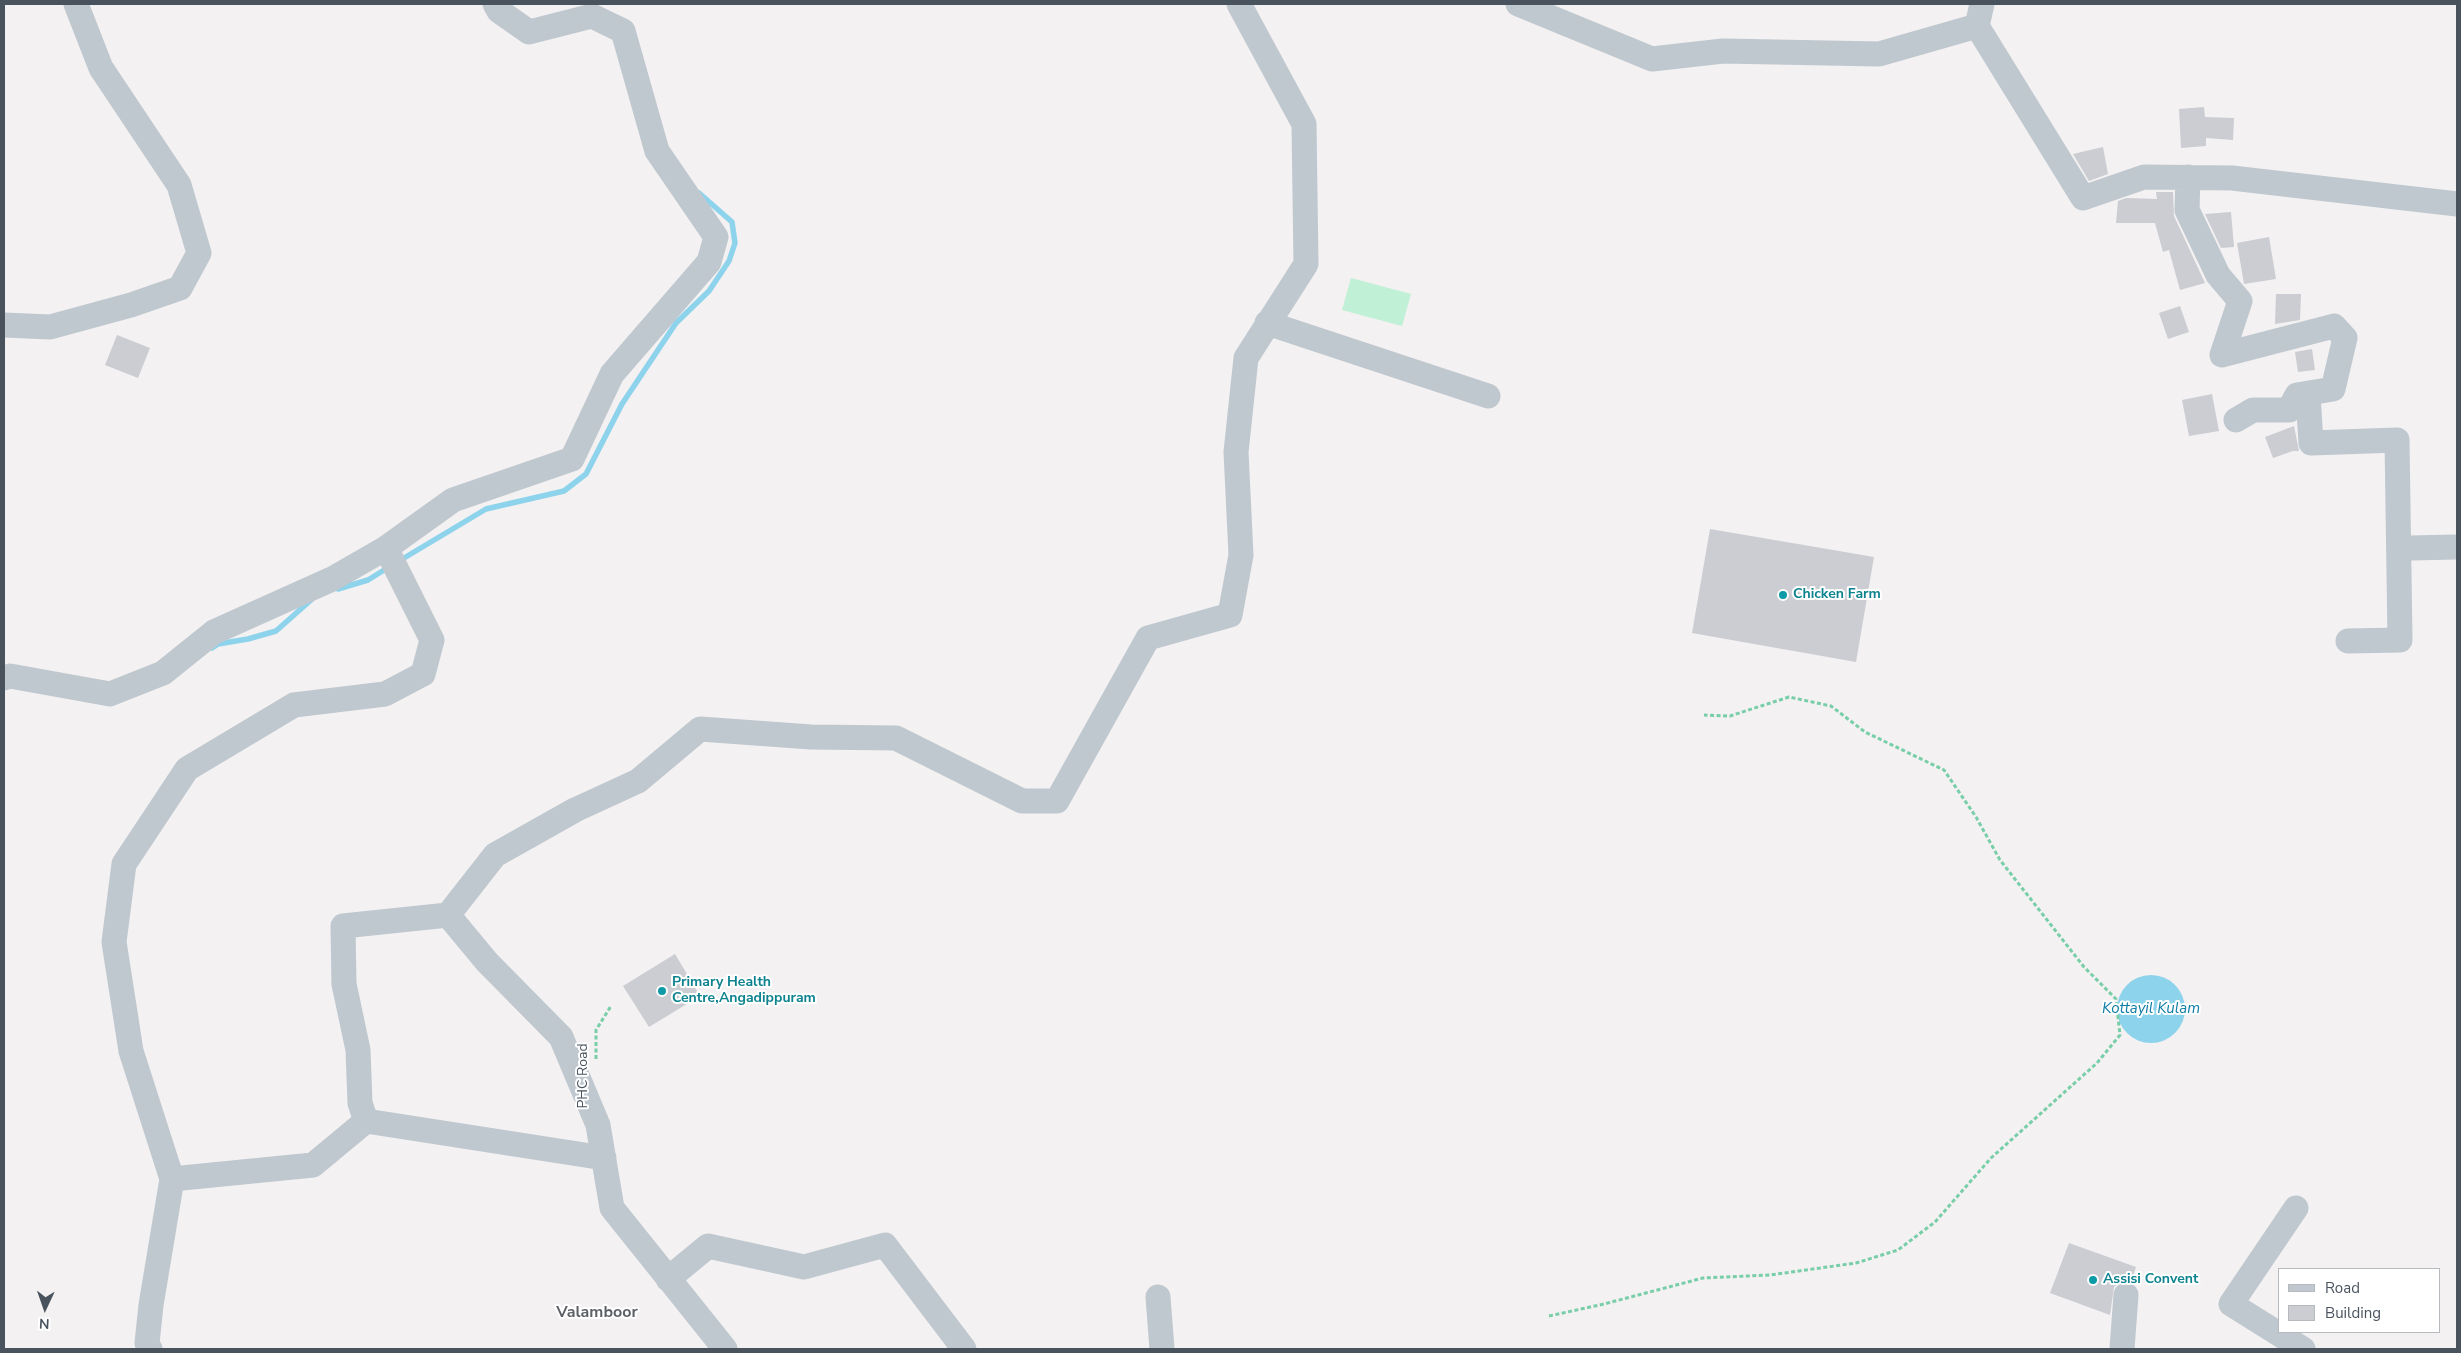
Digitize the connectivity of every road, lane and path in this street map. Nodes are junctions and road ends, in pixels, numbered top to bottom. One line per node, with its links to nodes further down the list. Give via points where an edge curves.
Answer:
1 (76, 4): 9 (street, via 101,68 179,185 199,253 180,288 50,327)
2 (495, 4): 14 (street, via 499,11 529,32 592,16 623,31 658,151 716,236 709,262 612,374 572,459 453,500)
3 (1239, 4): 8 (street, via 1304,124 1306,264)
4 (1518, 4): 5 (street, via 1652,59 1723,51 1879,54)
5 (1979, 15): 6 (street, via 2083,198 2144,177)
6 (2188, 177): 7 (street, via 2232,178); 10 (street, via 2187,210 2218,275 2240,301 2222,355 2334,326 2345,338 2333,389)
7 (2457, 204)
8 (1268, 323): 11 (street); 19 (street, via 1246,358 1236,452 1240,555 1230,615 1148,638 1057,801 1022,801 896,738 700,729 638,781 575,810 495,855)
9 (4, 325)
10 (2308, 394): 12 (street, via 2297,395 2289,410 2253,410); 13 (street, via 2311,443 2397,440)
11 (1488, 396)
12 (2236, 420)
13 (2399, 545): 15 (street); 16 (street, via 2400,640)
14 (386, 548): 17 (street, via 332,579 214,632 163,673 110,694 10,676); 24 (street, via 432,640 424,674 384,694 294,705 187,769 124,864 114,942 131,1051)
15 (2457, 548)
16 (2348, 641)
17 (4, 678)
18 (1704, 715): 29 (path, via 1730,716 1789,697 1831,706 1866,732 1944,770 2000,860 2084,967 2116,999 2120,1035 2096,1063 1991,1158 1935,1222 1898,1250 1856,1262 1770,1275 1703,1278)
19 (448, 915): 22 (street, via 343,926 344,984 358,1050 360,1103); 23 (street, via 487,962 561,1037 598,1125)
20 (611, 1006): 21 (path, PHC Road, via 596,1030)
21 (596, 1060)
22 (366, 1121): 23 (street); 24 (street, via 313,1165)
23 (604, 1158): 26 (street, via 612,1208)
24 (172, 1179): 30 (street, via 151,1305 147,1343)
25 (2296, 1208): 35 (street, via 2231,1304)
26 (668, 1279): 31 (street); 32 (street, via 708,1246 804,1267 885,1244)
27 (2126, 1295): 34 (street)
28 (1158, 1297): 33 (street)
29 (1549, 1316)
30 (150, 1349)
31 (725, 1349)
32 (964, 1349)
33 (1162, 1349)
34 (2122, 1349)
35 (2302, 1349)

